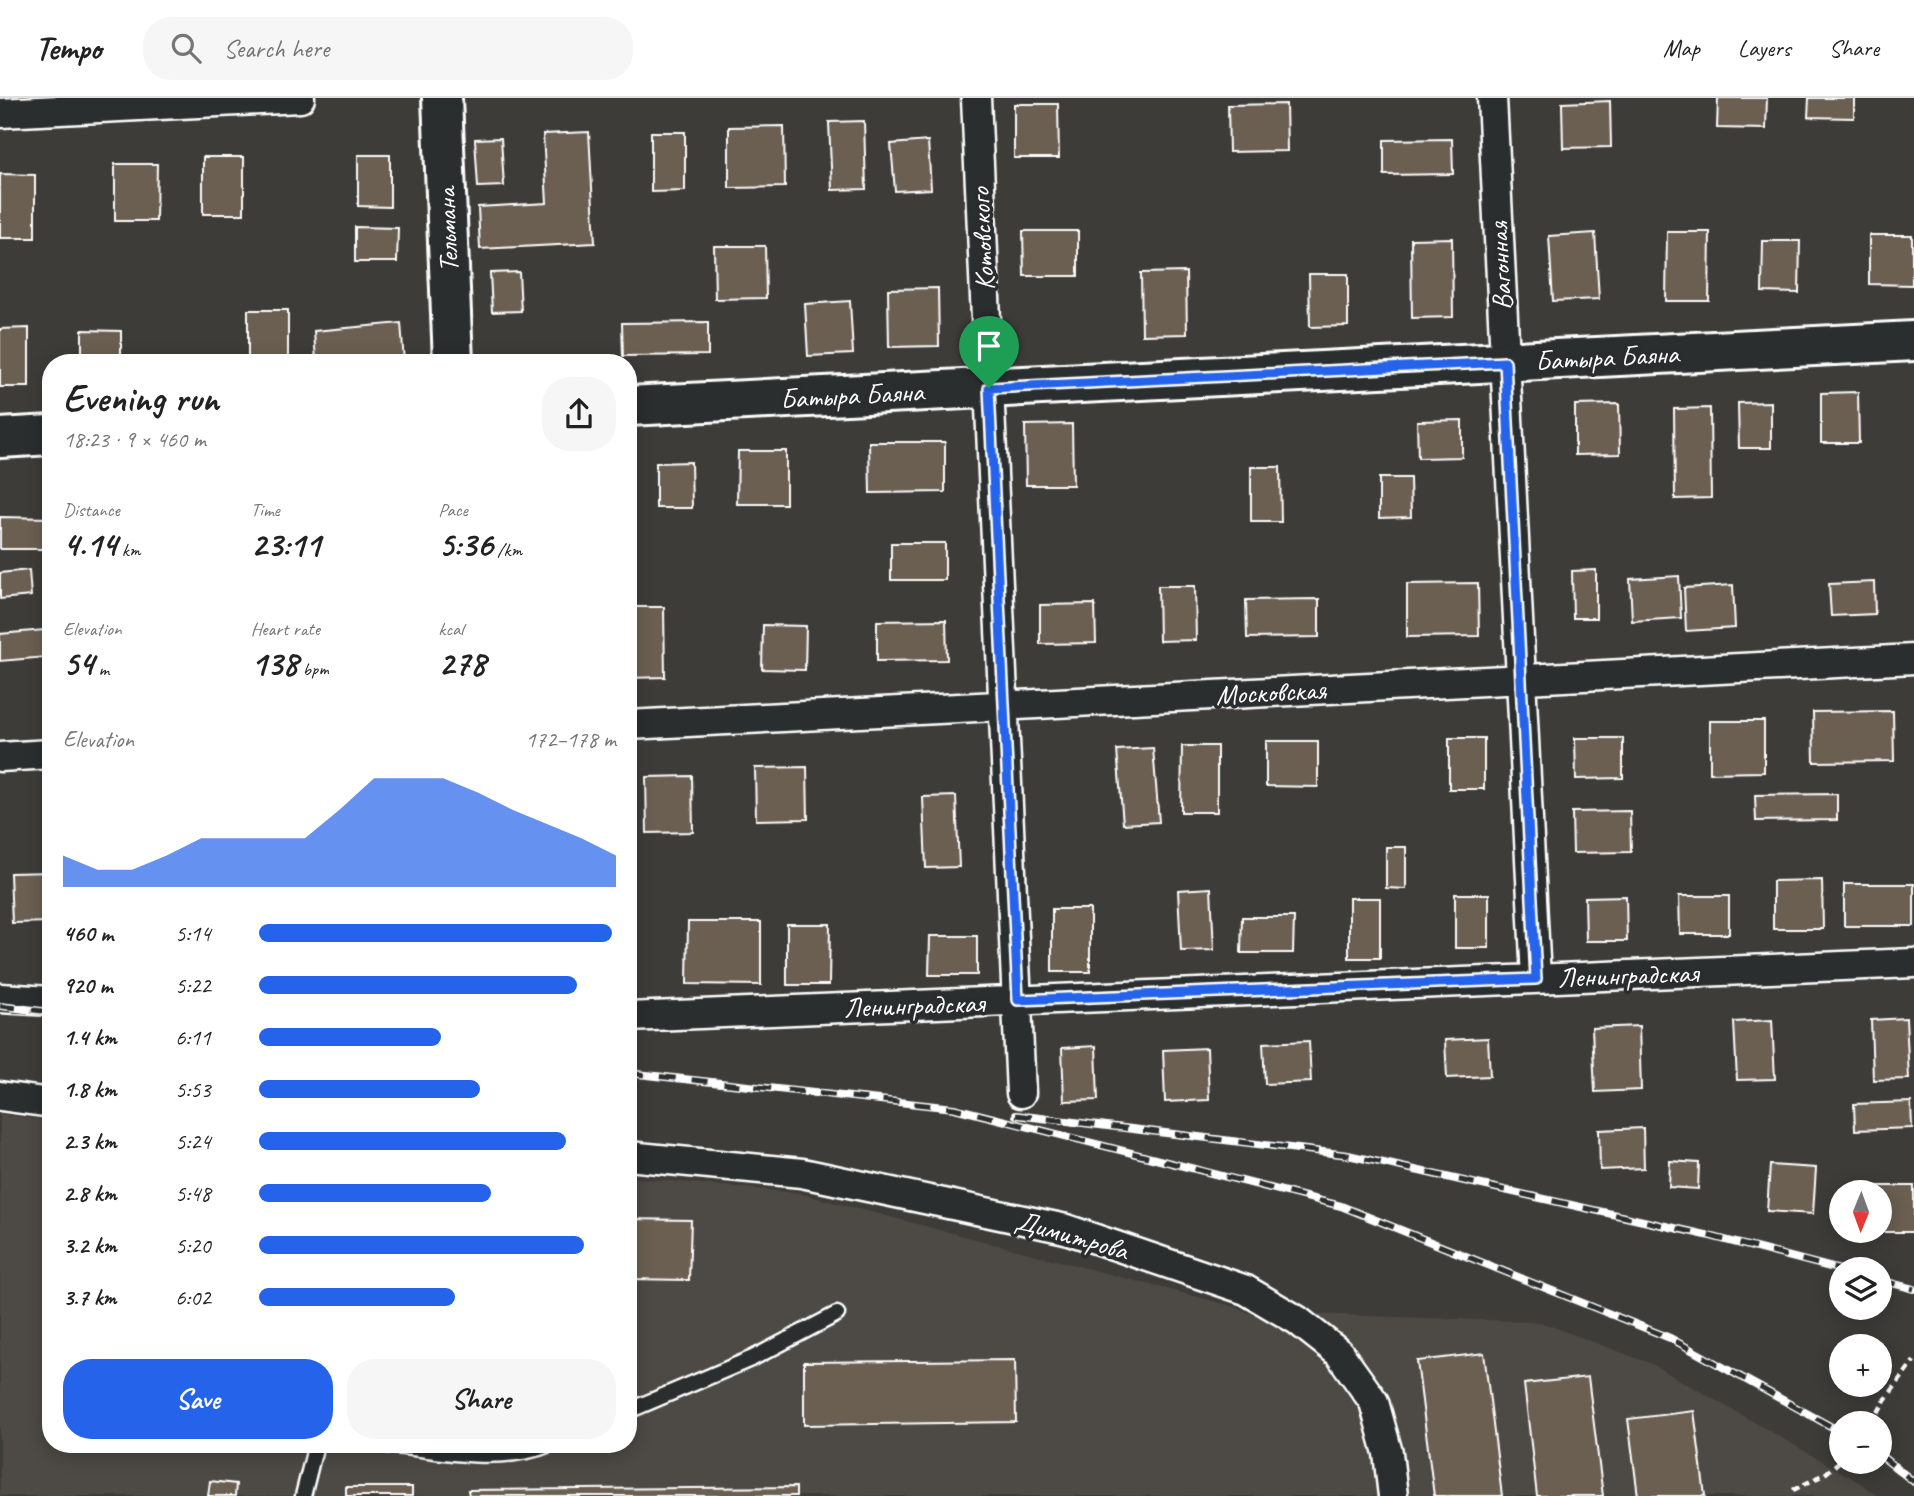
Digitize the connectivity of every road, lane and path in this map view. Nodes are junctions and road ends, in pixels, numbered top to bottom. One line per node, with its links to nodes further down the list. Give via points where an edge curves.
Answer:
1 (300, 98): 5 (street)
2 (442, 98): 7 (street, Тельмана)
3 (976, 98): 9 (street, Котовского)
4 (1492, 98): 8 (street, Вагонная)
5 (0, 113)
6 (1914, 341): 8 (street, Батыра Баяна)
7 (453, 354)
8 (1505, 362): 9 (street, Батыра Баяна); 14 (street, Вагонная)
9 (989, 388): 10 (street, Батыра Баяна); 15 (street, Котовского)
10 (637, 406)
11 (42, 436): 12 (street)
12 (0, 438)
13 (1914, 659): 14 (street, Московская)
14 (1521, 679): 15 (street, Московская); 20 (street, Вагонная)
15 (1004, 706): 16 (street, Московская); 23 (street, Котовского)
16 (637, 725)
17 (42, 755): 18 (street)
18 (0, 757)
19 (1914, 963): 20 (street, Ленинградская)
20 (1536, 979): 23 (street, Ленинградская)
21 (0, 998): 22 (street)
22 (42, 1000)
23 (1018, 1000): 24 (street, Ленинградская); 25 (street, Котовского)
24 (637, 1017)
25 (1021, 1093)
26 (0, 1096): 27 (street)
27 (42, 1101)
28 (637, 1157): 39 (street, Димитрова, via 802,1172 1066,1229 1246,1290 1297,1320 1339,1353 1374,1402 1388,1453)
29 (837, 1314): 31 (lane, via 754,1358)
30 (1914, 1361): 32 (path)
31 (637, 1407)
32 (1879, 1411)
33 (314, 1453): 38 (lane)
34 (463, 1453): 35 (lane)
35 (501, 1453)
36 (1829, 1470): 37 (path)
37 (1793, 1490)
38 (303, 1496)
39 (1393, 1496)

